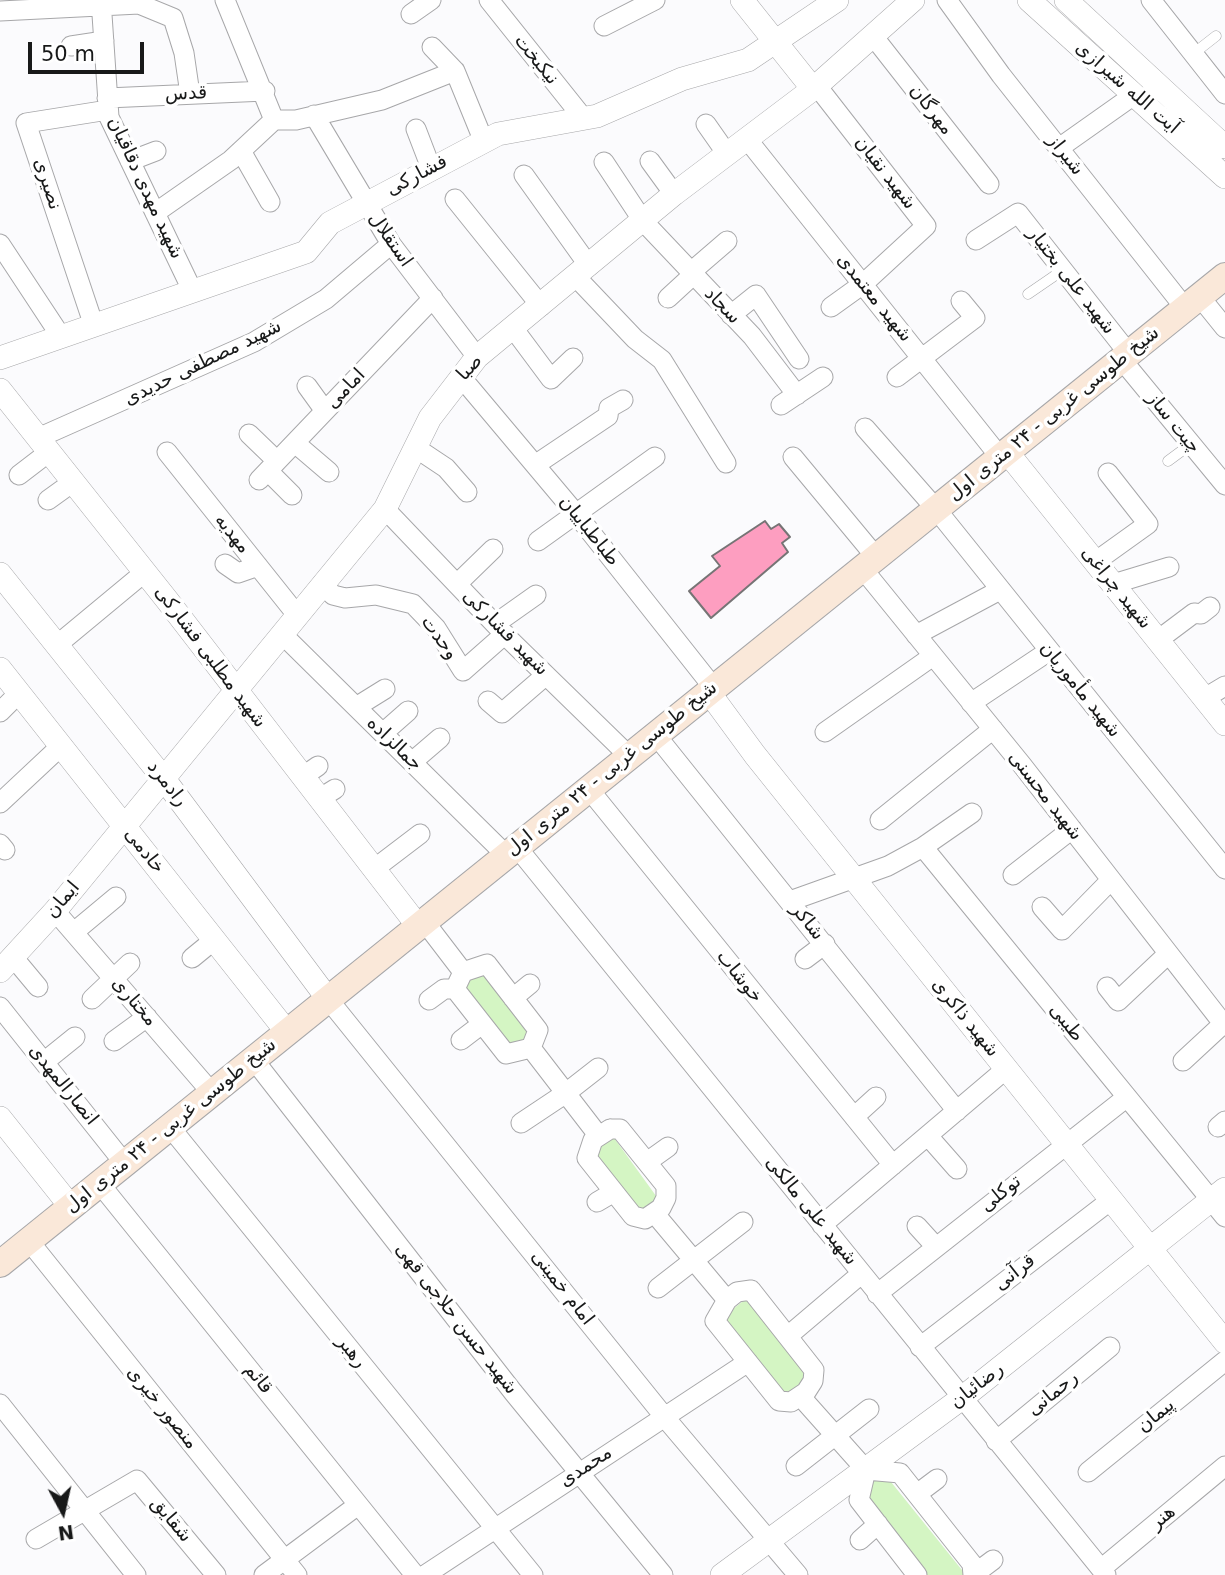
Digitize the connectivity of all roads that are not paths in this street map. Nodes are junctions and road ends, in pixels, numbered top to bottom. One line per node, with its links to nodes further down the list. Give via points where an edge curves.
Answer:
1 (225, 0): 25 (street)
2 (431, 0): 14 (street)
3 (489, 0): 31 (street, نیکبخت)
4 (655, 0): 15 (street)
5 (741, 0): 19 (street)
6 (837, 0): 19 (street, فشارکی)
7 (914, 0): 16 (street, صبا)
8 (947, 0): 37 (street, شیراز)
9 (1028, 0): 28 (street, آیت الله شیرازی)
10 (1066, 0): 43 (street)
11 (1151, 0): 22 (street)
12 (102, 2): 13 (street); 18 (street, شهید مهدی دقاقیان); 26 (street, via 139,4 173,18)
13 (0, 11)
14 (411, 14)
15 (604, 26)
16 (873, 36): 24 (street, صبا); 47 (street, مهرگان)
17 (1216, 36): 22 (lane)
18 (104, 41): 20 (street); 29 (street, شهید مهدی دقاقیان)
19 (777, 43): 24 (street); 31 (street, فشارکی, via 748,60 682,79)
20 (71, 46)
21 (432, 47): 23 (street)
22 (1194, 54): 27 (street)
23 (455, 71): 30 (street, via 382,100); 36 (street)
24 (815, 88): 35 (street, صبا); 62 (street, شهید نقیان, via 926,226)
25 (265, 91): 26 (street, قدس); 32 (street)
26 (190, 94): 29 (street, قدس)
27 (1225, 94)
28 (1134, 95): 37 (street); 43 (street, آیت الله شیرازی)
29 (107, 104): 41 (street, شهید مهدی دقاقیان); 72 (street, نصیری, via 26,123)
30 (314, 115): 32 (street); 51 (street, استقلال)
31 (584, 119): 36 (street, فشارکی, via 526,127)
32 (274, 120): 38 (street)
33 (706, 124): 40 (street)
34 (416, 129): 45 (street)
35 (747, 139): 40 (street, صبا); 62 (street, شهید معتمدی)
36 (484, 142): 45 (street, فشارکی)
37 (1059, 148): 68 (street, شیراز)
38 (241, 150): 50 (street); 52 (street)
39 (156, 151): 41 (street)
40 (727, 154): 48 (street, صبا)
41 (130, 161): 52 (street, شهید مهدی دقاقیان)
42 (650, 161): 48 (street)
43 (1222, 161)
44 (604, 162): 53 (street, سجاد)
45 (430, 168): 51 (street, فشارکی)
46 (551, 182): 59 (street, via 528,181)
47 (989, 184)
48 (674, 194): 53 (street, صبا)
49 (454, 199): 69 (street)
50 (270, 202)
51 (365, 203): 57 (street, استقلال); 63 (street, فشارکی, via 330,223 306,252)
52 (155, 213): 63 (street, شهید مهدی دقاقیان)
53 (643, 220): 59 (street, صبا); 60 (street, سجاد)
54 (976, 240): 58 (street, شهید علی بختیار, via 1018,213)
55 (727, 241): 60 (street)
56 (0, 244): 75 (street)
57 (391, 244): 65 (street, استقلال); 93 (street, شهید مصطفی حدیدی, via 326,299 254,342)
58 (1063, 270): 64 (lane); 77 (street, شهید علی بختیار)
59 (582, 272): 69 (street, صبا); 100 (street, via 635,339 662,360)
60 (692, 273): 66 (street); 71 (street, سجاد)
61 (1225, 276): 68 (main road, شیخ طوسی غربی - ۲۴ متری اول)
62 (863, 284): 70 (street); 81 (street, شهید معتمدی)
63 (192, 289): 72 (street, فشارکی)
64 (1028, 294)
65 (433, 298): 76 (street, استقلال); 88 (street, امامی)
66 (668, 298)
67 (961, 301): 81 (street, via 975,318)
68 (1193, 302): 74 (street, شیراز); 77 (main road, شیخ طوسی غربی - ۲۴ متری اول)
69 (541, 306): 73 (street, صبا)
70 (831, 307)
71 (731, 315): 80 (street, via 756,295); 83 (street, سجاد, via 752,336 789,400)
72 (93, 323): 75 (street, فشارکی)
73 (513, 328): 76 (street, صبا); 79 (street, via 551,380)
74 (1225, 328)
75 (60, 335): 78 (street, فشارکی)
76 (477, 357): 82 (street, صبا)
77 (1125, 357): 92 (street, چیت ساز); 96 (main road, شیخ طوسی غربی - ۲۴ متری اول)
78 (0, 358)
79 (573, 358)
80 (799, 359)
81 (922, 359): 84 (street); 96 (street, شهید معتمدی)
82 (461, 377): 94 (street, صبا, via 430,418); 101 (street, طباطباییان)
83 (823, 377)
84 (897, 377)
85 (306, 386): 88 (street)
86 (0, 390): 93 (street, شهید مطلبی فشارکی)
87 (623, 400): 101 (street, via 609,408 608,416)
88 (325, 411): 91 (street, امامی)
89 (865, 428): 112 (street, شهید مأموریان)
90 (249, 434): 102 (street)
91 (295, 443): 102 (street, امامی); 103 (street)
92 (1191, 444): 99 (lane); 106 (street, چیت ساز)
93 (44, 445): 105 (street, شهید مصطفی حدیدی); 108 (street, شهید مطلبی فشارکی)
94 (416, 449): 107 (street, via 446,468); 111 (street, صبا)
95 (167, 452): 119 (street, مهدیه)
96 (1004, 454): 112 (main road, شیخ طوسی غربی - ۲۴ متری اول); 117 (street, شهید چراغی)
97 (655, 457): 113 (street)
98 (793, 457): 116 (street, شهید محسنی)
99 (1168, 460)
100 (726, 463)
101 (535, 465): 113 (street, طباطباییان)
102 (268, 471): 109 (street)
103 (329, 472)
104 (1108, 473): 117 (street, via 1148,524)
105 (19, 475)
106 (1225, 485)
107 (467, 492)
108 (77, 495): 110 (street); 121 (street, شهید مطلبی فشارکی)
109 (292, 495)
110 (48, 500)
111 (385, 509): 123 (street, صبا); 124 (street, شهید فشارکی)
112 (936, 509): 116 (main road, شیخ طوسی غربی - ۲۴ متری اول); 126 (street, شهید مأموریان)
113 (577, 515): 114 (street); 140 (street, طباطباییان)
114 (538, 541)
115 (493, 549): 124 (street)
116 (869, 562): 132 (street, شهید محسنی); 140 (main road, شیخ طوسی غربی - ۲۴ متری اول)
117 (1096, 562): 125 (street, شهید چراغی)
118 (225, 564): 119 (street, via 238,573)
119 (258, 566): 129 (street, مهدیه)
120 (1169, 567): 125 (street)
121 (145, 572): 134 (street); 142 (street, شهید مطلبی فشارکی)
122 (0, 573): 134 (street, رادمرد)
123 (323, 584): 129 (street, صبا); 130 (street, وحدت, via 333,595 345,598 376,595 413,604 436,628 463,671)
124 (457, 584): 130 (street, شهید فشارکی)
125 (1113, 584): 133 (street, شهید چراغی)
126 (1000, 590): 132 (street); 135 (street, شهید مأموریان)
127 (536, 595): 130 (street)
128 (1210, 607): 133 (street, via 1194,613)
129 (297, 615): 131 (street, صبا)
130 (500, 629): 138 (street, شهید فشارکی)
131 (282, 635): 142 (street, صبا); 147 (street, جمالزاده)
132 (916, 635): 136 (street, شهید محسنی)
133 (1158, 640): 144 (street, شهید چراغی)
134 (57, 645): 159 (street, رادمرد)
135 (1049, 651): 146 (street); 170 (street, شهید مأموریان)
136 (933, 656): 146 (street, شهید محسنی); 153 (street)
137 (0, 669): 143 (street, خادمی)
138 (546, 675): 145 (street, via 502,713); 157 (street, شهید فشارکی)
139 (1225, 686): 144 (street)
140 (711, 689): 154 (main road, شیخ طوسی غربی - ۲۴ متری اول); 172 (street, شهید ذاکری)
141 (385, 690): 147 (street)
142 (236, 691): 159 (street, صبا); 169 (street, شهید مطلبی فشارکی, via 310,771)
143 (19, 693): 148 (street); 156 (street, خادمی)
144 (1205, 698): 150 (street, شهید چراغی)
145 (488, 701)
146 (971, 703): 151 (street, شهید محسنی)
147 (356, 707): 152 (street, جمالزاده)
148 (0, 712)
149 (408, 712): 152 (street)
150 (1225, 724)
151 (993, 729): 163 (street); 165 (street, شهید محسنی)
152 (383, 733): 158 (street, جمالزاده)
153 (825, 733)
154 (655, 734): 157 (main road, شیخ طوسی غربی - ۲۴ متری اول); 175 (street, شاکر)
155 (440, 738): 158 (street)
156 (61, 746): 161 (street); 164 (street, خادمی)
157 (628, 755): 160 (main road, شیخ طوسی غربی - ۲۴ متری اول)
158 (412, 762): 168 (street, جمالزاده)
159 (164, 779): 164 (street, صبا); 194 (street, رادمرد)
160 (588, 788): 168 (main road, شیخ طوسی غربی - ۲۴ متری اول); 215 (street, خوشاب)
161 (0, 803)
162 (972, 813): 167 (street)
163 (880, 820)
164 (124, 827): 177 (street, ایمان); 180 (street, خادمی)
165 (1072, 829): 171 (street); 173 (street, شهید محسنی)
166 (421, 834): 169 (street)
167 (923, 847): 172 (street); 213 (street, طیبی)
168 (511, 850): 178 (main road, شیخ طوسی غربی - ۲۴ متری اول); 233 (street, شهید علی مالکی)
169 (374, 869): 178 (street, شهید مطلبی فشارکی)
170 (1225, 869)
171 (1013, 875)
172 (854, 879): 175 (street); 209 (street, شهید ذاکری)
173 (1111, 880): 176 (street, via 1062,930); 182 (street, شهید محسنی)
174 (116, 897): 179 (street)
175 (790, 901): 181 (street, شاکر)
176 (1041, 907)
177 (55, 911): 179 (street, مختاری); 186 (street, ایمان)
178 (421, 923): 188 (street); 194 (main road, شیخ طوسی غربی - ۲۴ متری اول)
179 (74, 932): 187 (street, مختاری)
180 (214, 940): 183 (street); 200 (street, خادمی)
181 (825, 944): 184 (street); 214 (street, شاکر)
182 (1168, 954): 191 (street, via 1118,1001); 199 (street, شهید محسنی)
183 (192, 958)
184 (805, 959)
185 (130, 963): 187 (street)
186 (6, 964): 190 (street)
187 (114, 978): 193 (street); 197 (street, مختاری)
188 (459, 981): 192 (street, via 487,964); 195 (street); 198 (street)
189 (530, 984): 192 (street)
190 (38, 986)
191 (1107, 987)
192 (513, 998): 204 (street, via 538,1030)
193 (92, 999)
194 (328, 999): 200 (main road, شیخ طوسی غربی - ۲۴ متری اول); 254 (street, امام خمینی)
195 (429, 1000)
196 (0, 1007): 207 (street, انصارالمهدی)
197 (147, 1017): 203 (street); 210 (street, مختاری)
198 (482, 1024): 202 (street); 204 (street, via 506,1054)
199 (1224, 1025): 206 (street)
200 (287, 1032): 205 (main road, شیخ طوسی غربی - ۲۴ متری اول)
201 (75, 1037): 207 (street)
202 (461, 1040)
203 (114, 1041)
204 (531, 1048): 211 (street)
205 (254, 1060): 210 (main road, شیخ طوسی غربی - ۲۴ متری اول); 260 (street, شهید حسن حلاجی قهی)
206 (1183, 1061)
207 (44, 1062): 224 (street, انصارالمهدی)
208 (598, 1068): 211 (street)
209 (1006, 1069): 214 (street); 221 (street, شهید ذاکری)
210 (212, 1093): 218 (main road, شیخ طوسی غربی - ۲۴ متری اول)
211 (566, 1093): 217 (street); 219 (street)
212 (876, 1097): 215 (street)
213 (1127, 1097): 221 (street, توکلی); 229 (street, طیبی)
214 (957, 1111): 220 (street)
215 (854, 1117): 225 (street, خوشاب)
216 (0, 1118): 230 (street)
217 (521, 1123)
218 (170, 1127): 224 (main road, شیخ طوسی غربی - ۲۴ متری اول); 267 (street, رهبر)
219 (598, 1135): 223 (street, via 620,1129); 231 (street, via 587,1158 606,1197 633,1216 645,1219)
220 (928, 1136): 225 (street); 226 (street)
221 (1065, 1143): 228 (street, شهید ذاکری); 236 (street, توکلی)
222 (668, 1147): 223 (street)
223 (647, 1162): 231 (street, via 666,1186 666,1198)
224 (125, 1164): 227 (main road, شیخ طوسی غربی - ۲۴ متری اول)
225 (893, 1165): 233 (street)
226 (957, 1169)
227 (100, 1184): 230 (main road, شیخ طوسی غربی - ۲۴ متری اول); 264 (street, قائم)
228 (1111, 1200): 237 (street, شهید ذاکری); 246 (street, قرآنی)
229 (1220, 1202): 237 (street, رضائیان)
230 (71, 1207): 235 (main road, شیخ طوسی غربی - ۲۴ متری اول)
231 (655, 1214): 238 (street)
232 (743, 1222): 238 (street)
233 (822, 1225): 240 (street, شهید علی مالکی)
234 (917, 1226): 236 (street)
235 (29, 1241): 239 (main road, شیخ طوسی غربی - ۲۴ متری اول); 271 (street, منصور خیری)
236 (936, 1247): 242 (street, توکلی)
237 (1152, 1250): 245 (street, شهید ذاکری); 251 (street, رضائیان)
238 (694, 1261): 241 (street); 243 (street)
239 (0, 1264)
240 (861, 1274): 242 (street, شهید علی مالکی); 244 (street)
241 (658, 1288)
242 (877, 1294): 246 (street, شهید علی مالکی)
243 (727, 1300): 244 (street, via 737,1292 751,1290); 249 (street, via 715,1321)
244 (788, 1336): 250 (street, via 814,1370 813,1381)
245 (1225, 1342)
246 (920, 1347): 251 (street, شهید علی مالکی)
247 (1110, 1347): 256 (street, رحمانی)
248 (1225, 1361): 261 (street, پیمان)
249 (748, 1362): 250 (street, via 779,1401 791,1402); 254 (street, محمدی)
250 (801, 1396): 255 (street)
251 (961, 1398): 256 (street, شهید علی مالکی); 259 (street, رضائیان)
252 (0, 1404): 265 (street)
253 (869, 1409): 255 (street)
254 (664, 1417): 260 (street, محمدی); 269 (street, امام خمینی)
255 (834, 1435): 257 (street); 259 (street)
256 (996, 1441): 273 (street, شهید علی مالکی)
257 (796, 1466)
258 (1225, 1466): 273 (street, هنر)
259 (866, 1470): 263 (street, via 900,1473); 266 (street, via 859,1500); 269 (street, رضائیان)
260 (578, 1472): 267 (street, محمدی); 281 (street, شهید حسن حلاجی قهی)
261 (1088, 1472)
262 (937, 1479): 263 (street)
263 (917, 1494): 285 (street, via 972,1564)
264 (358, 1505): 271 (street); 278 (street, قائم)
265 (86, 1512): 268 (street); 274 (street); 275 (street, شقایق, via 137,1480)
266 (878, 1524): 270 (street); 284 (street)
267 (494, 1528): 279 (street, محمدی); 280 (street, رهبر)
268 (36, 1539)
269 (770, 1539): 282 (street, رضائیان); 283 (street, امام خمینی)
270 (860, 1540)
271 (283, 1559): 276 (street); 277 (street, منصور خیری)
272 (993, 1560): 285 (street)
273 (1103, 1572)
274 (136, 1575)
275 (216, 1575)
276 (264, 1575)
277 (297, 1575)
278 (415, 1575)
279 (425, 1575)
280 (533, 1575)
281 (663, 1575)
282 (722, 1575)
283 (798, 1575)
284 (917, 1575)
285 (973, 1575)

